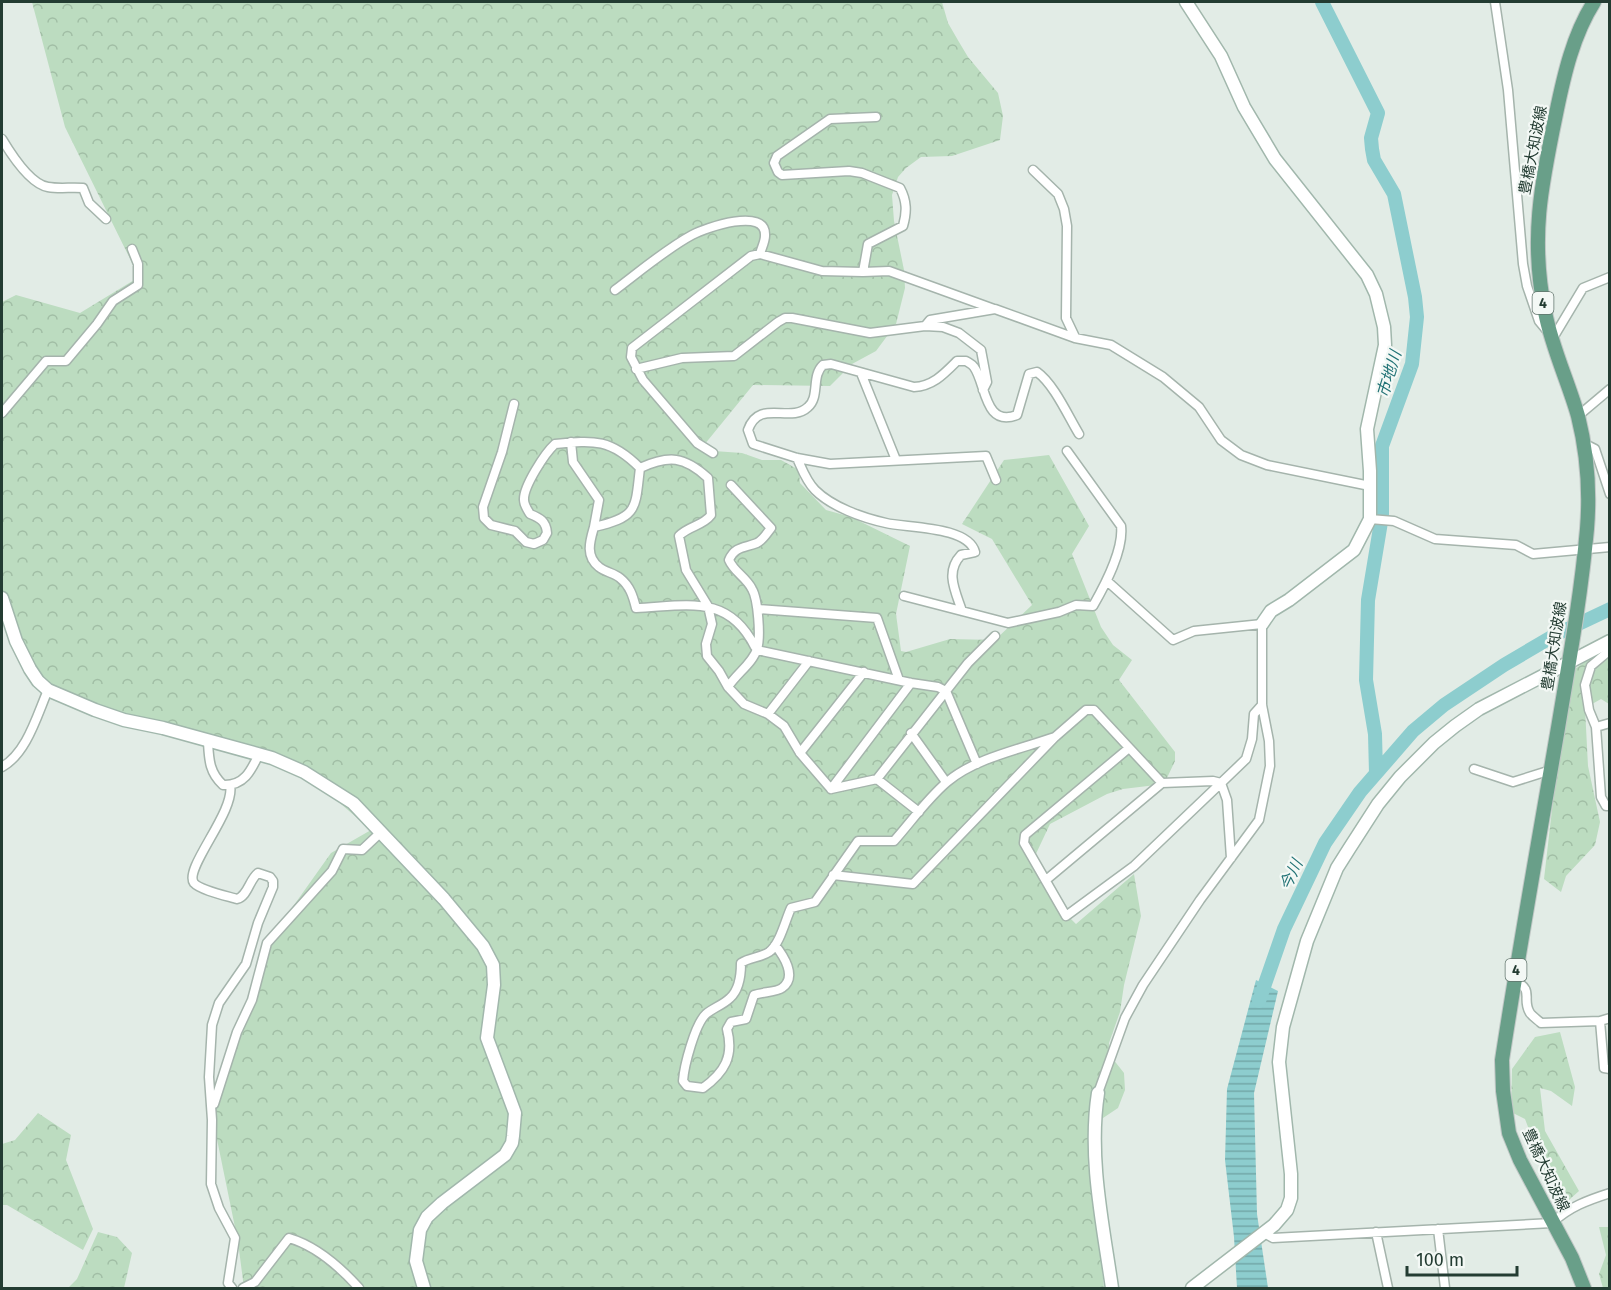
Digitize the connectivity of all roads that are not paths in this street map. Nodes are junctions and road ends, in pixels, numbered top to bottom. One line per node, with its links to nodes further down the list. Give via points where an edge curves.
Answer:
1 (1186, 2): 34 (street, via 1221,56 1244,107 1275,159 1367,275 1376,294 1385,345 1367,429)
2 (1495, 2): 16 (street, via 1508,90 1523,264 1539,321)
3 (1594, 2): 16 (main road, 豊橋大知波線 / 4, via 1570,55 1543,176 1537,264)
4 (876, 117): 10 (street, via 830,119 777,156 774,163 782,175 849,171 900,188 906,213 903,226 868,244)
5 (2, 139): 7 (street, via 27,173 46,187 82,188 89,202)
6 (1033, 170): 15 (street, via 1058,194 1064,209 1066,318)
7 (106, 219)
8 (132, 249): 22 (street, via 138,264 138,285 113,301 66,361 46,361)
9 (760, 254): 10 (street, via 822,271); 12 (street, via 764,229 755,221 741,220 692,235); 17 (street, via 740,264 632,348)
10 (863, 272): 13 (street, via 889,271)
11 (1610, 277): 16 (street, via 1583,288)
12 (615, 290)
13 (995, 309): 14 (street, via 930,320); 15 (street)
14 (925, 326): 17 (street, via 870,333 785,318 734,356 682,358); 20 (street, via 959,333 981,350 987,382)
15 (1075, 338): 34 (street, via 1111,345 1163,377 1199,407 1221,440 1241,455 1267,465)
16 (1553, 338): 23 (main road, 豊橋大知波線 / 4)
17 (636, 369): 28 (street, via 677,423)
18 (861, 373): 20 (street, via 914,387 924,386 942,377 957,361 966,360 974,367); 29 (street, via 823,365 816,375 813,402 806,409 765,413 751,421 748,430 753,444); 30 (street)
19 (1610, 388): 23 (street)
20 (983, 390): 24 (street, via 994,412 1014,417 1029,374 1037,372)
21 (514, 404): 25 (street, via 483,507 484,518 491,525 515,531 526,542 543,540 546,525 530,514 524,503 525,494 548,450 555,444)
22 (2, 413)
23 (1578, 416): 26 (main road, 豊橋大知波線 / 4)
24 (1078, 434)
25 (571, 442): 31 (street, via 610,445 627,454); 37 (street, via 573,462 599,500)
26 (1583, 443): 35 (street, via 1595,449); 39 (main road, 豊橋大知波線 / 4, via 1588,492)
27 (1067, 452): 40 (street, via 1120,526 1122,535)
28 (713, 453)
29 (797, 458): 30 (street, via 830,464); 45 (street, via 816,491 848,512 888,524 950,533 969,542 975,552 961,555 951,570)
30 (896, 460): 32 (street, via 986,456)
31 (640, 468): 37 (street, via 636,504 614,523); 43 (street, via 673,458 708,478 711,515 679,536 686,570)
32 (996, 480)
33 (731, 485): 44 (street, via 771,528 760,542 732,552 729,560 757,596)
34 (1370, 486): 36 (street)
35 (1610, 495)
36 (1370, 519): 39 (street, via 1394,521 1436,539 1516,545 1533,554); 46 (street, via 1354,550 1271,611)
37 (594, 527): 43 (street, via 589,544 591,557 632,591 636,608)
38 (1610, 547): 39 (street)
39 (1585, 549): 52 (main road, 豊橋大知波線 / 4)
40 (1107, 581): 45 (street, via 1093,606 1076,605 1008,623); 46 (street, via 1173,640 1194,631)
41 (904, 596): 45 (street)
42 (2, 598): 57 (street, via 30,669)
43 (708, 606): 49 (street, via 735,618); 56 (street, via 712,624 707,656)
44 (758, 609): 49 (street); 54 (street, via 877,618)
45 (962, 611)
46 (1262, 624): 59 (street)
47 (995, 636): 58 (street)
48 (1610, 641): 52 (street)
49 (757, 650): 51 (street); 56 (street)
50 (1610, 650): 62 (street, via 1591,666 1585,685)
51 (809, 661): 53 (street); 60 (street)
52 (1569, 663): 72 (main road, 豊橋大知波線 / 4); 96 (street, via 1479,709 1434,743 1378,804 1337,868 1307,941 1282,1027 1279,1062 1291,1198 1282,1217)
53 (864, 672): 54 (street); 67 (street)
54 (899, 680): 55 (street)
55 (911, 683): 58 (street); 78 (street)
56 (728, 687): 60 (street, via 744,704)
57 (48, 690): 65 (street, via 114,717); 70 (street, via 24,743)
58 (946, 691): 63 (street); 69 (street)
59 (1262, 705): 76 (street, via 1254,714 1246,759); 82 (street, via 1270,766 1259,820)
60 (768, 714): 67 (street, via 784,726)
61 (1610, 723): 62 (street)
62 (1596, 727): 79 (street, via 1601,797)
63 (911, 733): 73 (street); 74 (street)
64 (1055, 737): 66 (street, via 1086,710 1094,710); 69 (street); 83 (street, via 913,884)
65 (208, 742): 68 (street); 77 (street, via 213,774)
66 (1129, 748): 75 (street); 84 (street, via 1025,835 1024,843)
67 (800, 753): 78 (street)
68 (259, 754): 77 (street, via 250,773); 81 (street, via 304,772 340,794)
69 (977, 764): 74 (street)
70 (2, 767)
71 (1474, 769): 72 (street, via 1514,782)
72 (1551, 770): 86 (main road, 豊橋大知波線 / 4)
73 (877, 779): 78 (street); 80 (street)
74 (946, 782): 80 (street)
75 (1162, 783): 76 (street); 84 (street)
76 (1221, 783): 82 (street, via 1227,800); 84 (street, via 1134,866 1066,916)
77 (230, 785): 91 (street, via 228,804 196,862 194,884 237,899 244,896 258,873 270,877 273,887 246,964 219,1003 212,1025 208,1077)
78 (831, 789)
79 (1610, 806)
80 (919, 812): 83 (street, via 894,841 858,841)
81 (380, 833): 91 (street, via 362,850 343,849 332,871 267,943 252,999); 100 (street, via 444,899 483,946 493,965 487,1038 515,1113 512,1143 505,1155 442,1203 420,1230 416,1261)
82 (1231, 859): 90 (street, via 1143,985 1125,1018)
83 (833, 875): 85 (street, via 814,902 791,908)
84 (1046, 880)
85 (775, 945): 85 (street, via 769,952 741,963 740,978 731,997 704,1015 684,1073 687,1086 703,1088 719,1074 732,1046 727,1029 731,1022 746,1019 754,995 785,986 789,975 785,957)
86 (1515, 981): 88 (street, via 1523,985 1527,1006 1541,1023); 93 (main road, 豊橋大知波線 / 4, via 1502,1060 1506,1120 1520,1160)
87 (1610, 1018): 88 (street)
88 (1600, 1021): 89 (street, via 1604,1068)
89 (1610, 1069)
90 (1098, 1093): 101 (street, via 1095,1155)
91 (212, 1110): 97 (street, via 211,1184 235,1238 228,1283)
92 (1610, 1193): 93 (street, via 1578,1204)
93 (1552, 1223): 94 (street); 105 (main road, 豊橋大知波線 / 4)
94 (1438, 1229): 95 (street); 104 (street)
95 (1376, 1232): 96 (street, via 1273,1238); 103 (street)
96 (1264, 1233): 102 (street)
97 (232, 1288)
98 (243, 1288): 99 (street, via 255,1282 289,1238 324,1257)
99 (359, 1288)
100 (424, 1288)
101 (1112, 1288)
102 (1192, 1288)
103 (1388, 1288)
104 (1445, 1288)
105 (1584, 1288)

